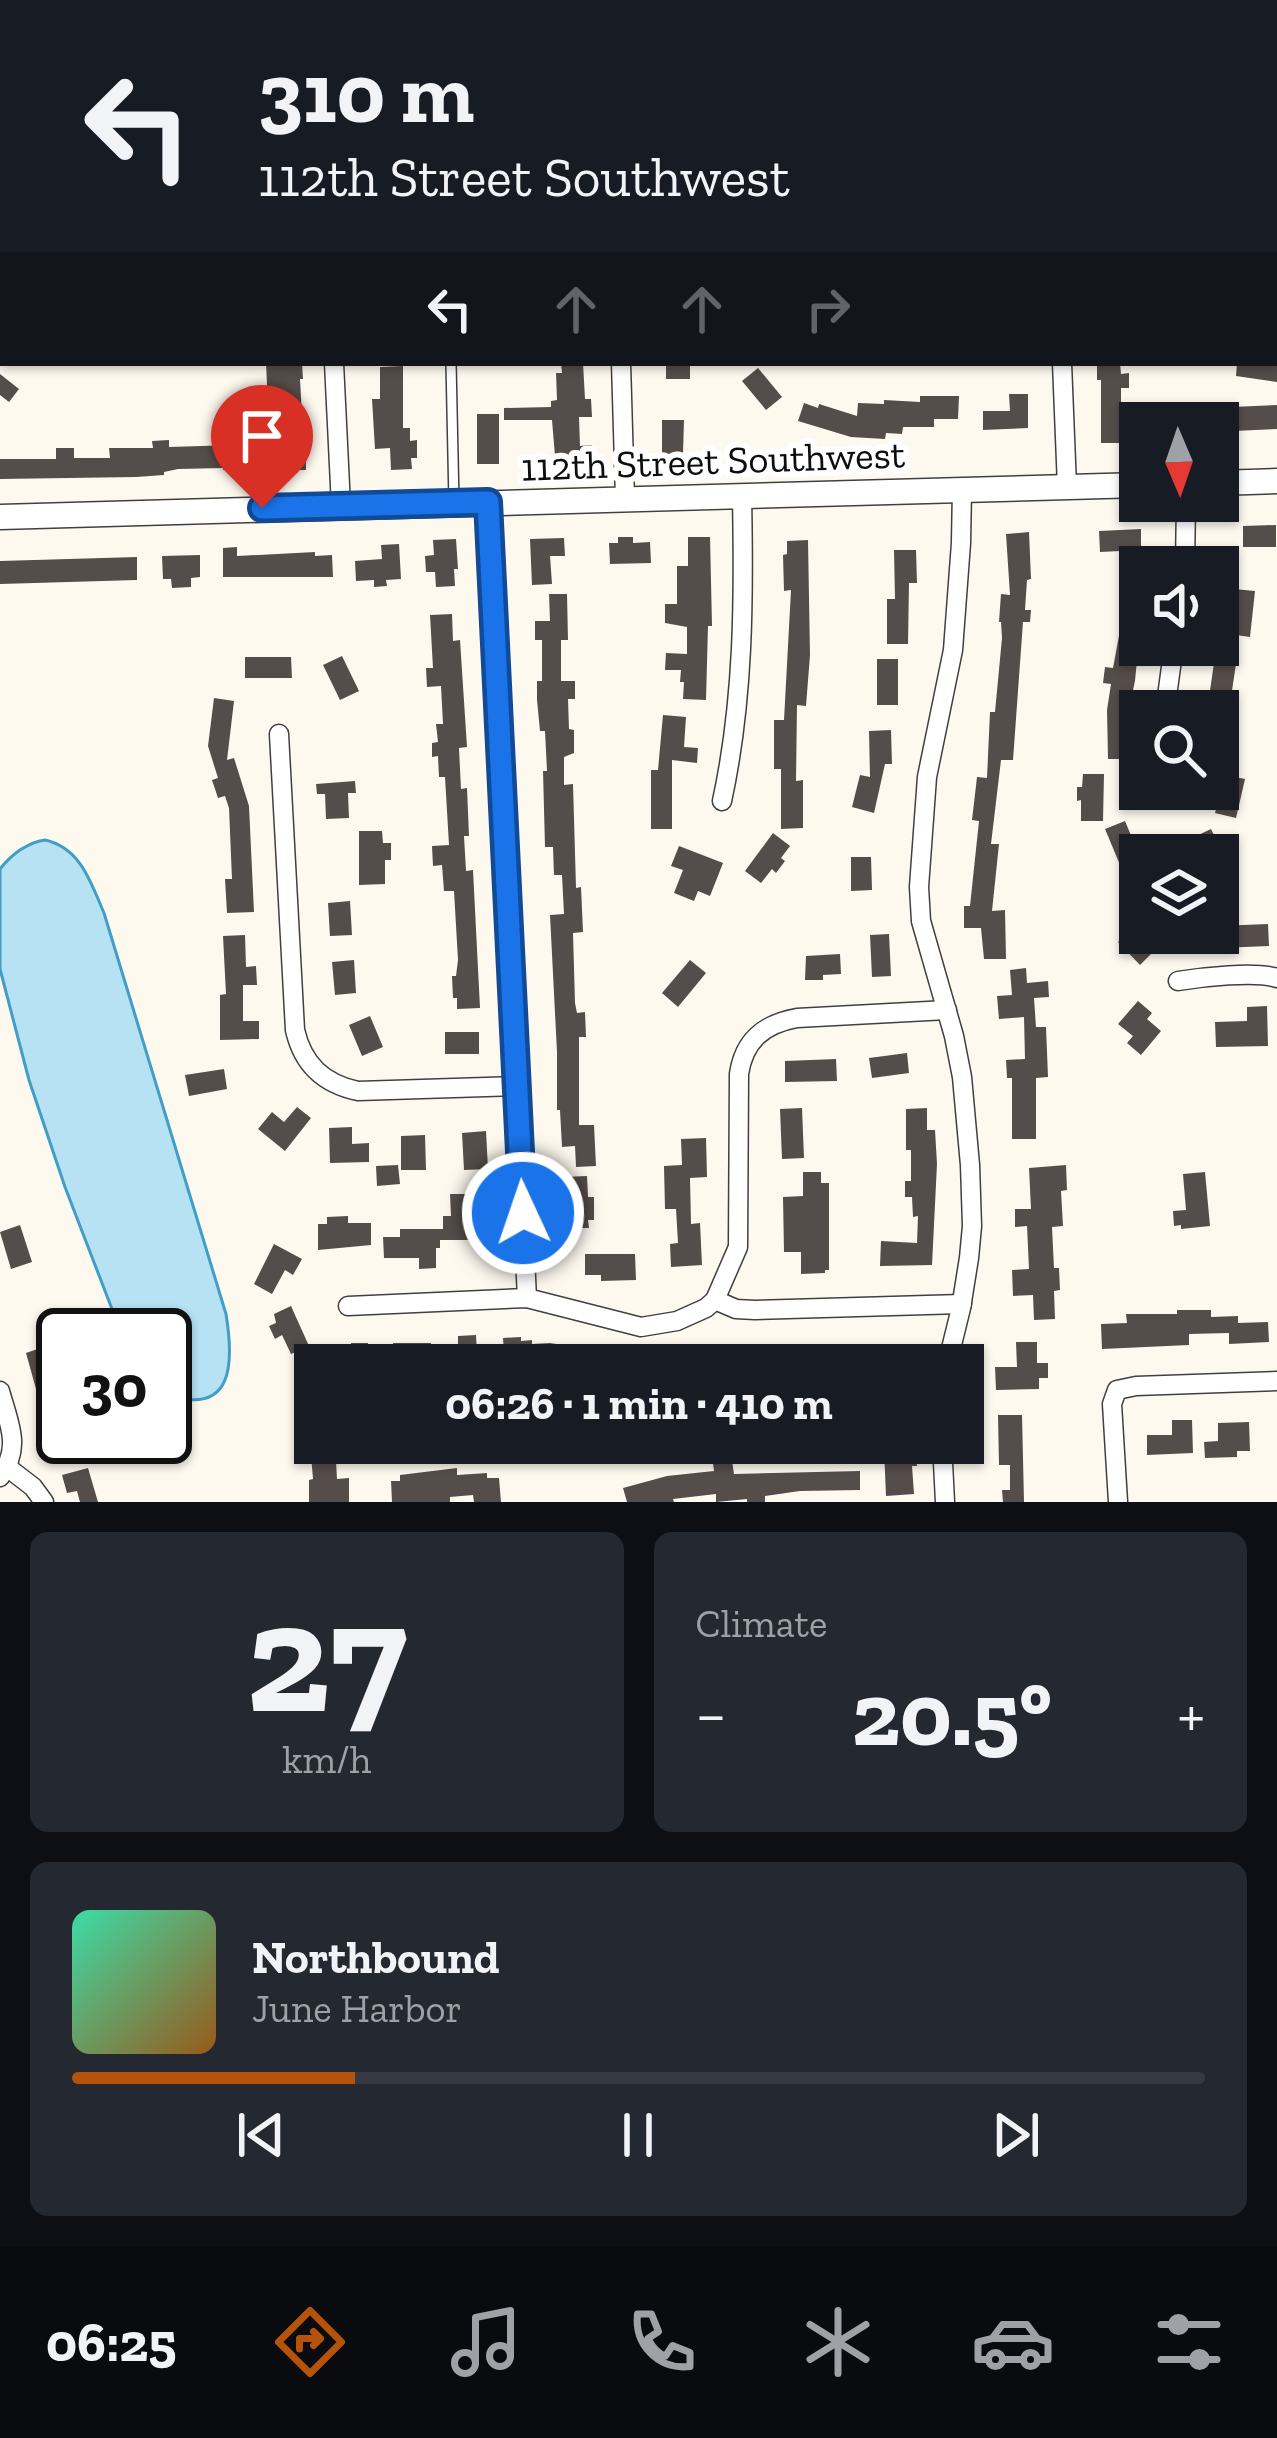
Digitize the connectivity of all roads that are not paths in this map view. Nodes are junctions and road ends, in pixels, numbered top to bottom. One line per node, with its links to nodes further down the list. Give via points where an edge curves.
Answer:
1 (334, 366): 14 (street)
2 (451, 366): 13 (lane)
3 (621, 366): 11 (street)
4 (1061, 366): 8 (street)
5 (1277, 481): 6 (street)
6 (1239, 482)
7 (1119, 486): 8 (street, 112th Street Southwest)
8 (1067, 487): 9 (street, 112th Street Southwest)
9 (962, 489): 10 (street, 112th Street Southwest); 20 (street, via 953,650 927,777 920,886 921,921)
10 (742, 496): 11 (street, 112th Street Southwest); 17 (street, via 742,659)
11 (625, 498): 12 (street, 112th Street Southwest)
12 (488, 502): 13 (street, 112th Street Southwest); 21 (street)
13 (454, 503): 14 (street, 112th Street Southwest)
14 (341, 506): 15 (street, 112th Street Southwest)
15 (0, 517)
16 (279, 734): 21 (street, via 295,1030 305,1058 325,1079 358,1091)
17 (722, 801)
18 (1277, 978): 19 (street)
19 (1178, 981)
20 (946, 1010): 23 (street, via 826,1015 778,1022 755,1036 741,1060 738,1247); 24 (street, via 970,1166)
21 (517, 1086): 22 (street)
22 (527, 1298): 23 (street, via 641,1328); 25 (street)
23 (715, 1300): 24 (street, via 755,1310)
24 (962, 1304): 26 (street)
25 (348, 1306)
26 (952, 1344)
27 (1277, 1381): 33 (street, via 1117,1390)
28 (0, 1391): 30 (street, via 14,1454)
29 (943, 1464): 32 (street)
30 (4, 1472): 31 (street)
31 (44, 1502)
32 (945, 1502)
33 (1118, 1502)

